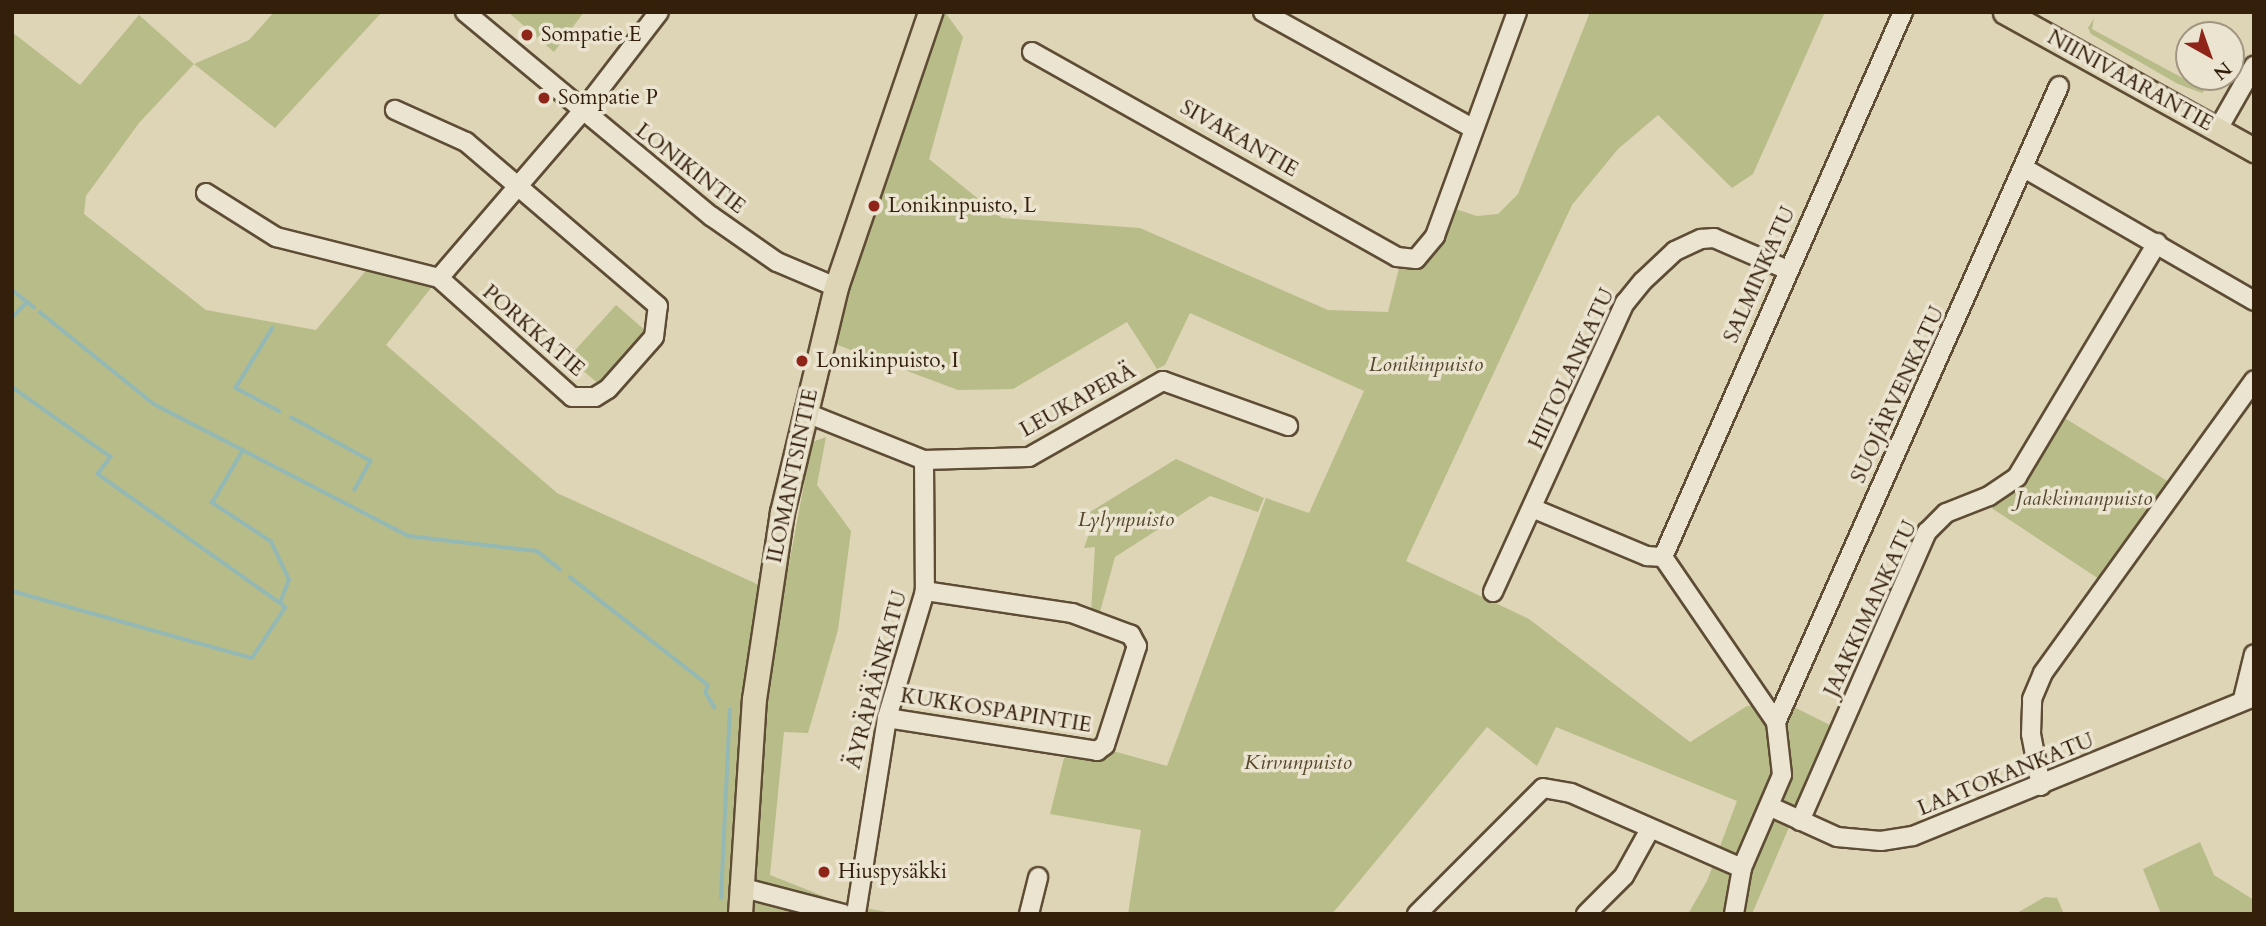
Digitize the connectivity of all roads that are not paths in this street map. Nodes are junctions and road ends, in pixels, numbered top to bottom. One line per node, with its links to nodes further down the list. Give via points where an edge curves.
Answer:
1 (465, 12): 12 (street, LONIKINTIE)
2 (659, 12): 12 (street)
3 (930, 12): 22 (main road, ILOMANTSINTIE)
4 (1263, 12): 13 (street)
5 (1517, 12): 13 (street)
6 (1903, 12): 20 (street, SALMINKATU)
7 (2005, 12): 14 (main road, NIINIVAARANTIE)
8 (1032, 52): 13 (street, SIVAKANTIE, via 1396,257 1423,255 1435,236)
9 (2254, 66): 14 (street)
10 (2059, 86): 16 (street, SUOJÄRVENKATU)
11 (395, 110): 17 (street, PORKKATIE, via 466,142)
12 (582, 113): 17 (street); 22 (street, LONIKINTIE, via 776,262)
13 (1472, 128)
14 (2218, 129): 15 (main road, NIINIVAARANTIE)
15 (2254, 150)
16 (2024, 168): 19 (street); 35 (street, SUOJÄRVENKATU)
17 (519, 186): 21 (street); 21 (street, PORKKATIE, via 653,299 660,316 653,337 608,388 595,397 572,397)
18 (206, 193): 21 (street, via 276,237)
19 (2157, 243): 23 (street); 38 (street, JAAKKIMANKATU, via 2017,477 1989,496 1946,513 1927,532)
20 (1788, 270): 28 (street, HIITOLANKATU, via 1714,238 1689,243 1662,262 1625,303); 29 (street, SALMINKATU)
21 (439, 278)
22 (836, 287): 25 (main road, ILOMANTSINTIE)
23 (2254, 301)
24 (2254, 380): 36 (street, via 2043,673 2032,699 2031,734)
25 (804, 412): 27 (street); 42 (main road, ILOMANTSINTIE, via 756,686)
26 (1288, 426): 27 (street, LEUKAPERÄ, via 1163,381 1029,457)
27 (924, 460): 30 (street, ÄYRÄPÄÄNKATU)
28 (1532, 508): 29 (street, via 1647,556); 31 (street, HIITOLANKATU)
29 (1663, 557): 35 (street)
30 (925, 591): 34 (street, ÄYRÄPÄÄNKATU); 34 (street, KUKKOSPAPINTIE, via 1072,613 1131,635 1137,646 1105,745 1097,751)
31 (1493, 592)
32 (2254, 654): 33 (street)
33 (2248, 698): 36 (street, LAATOKANKATU)
34 (887, 718): 45 (street, ÄYRÄPÄÄNKATU)
35 (1776, 722): 37 (street, via 1782,775)
36 (2041, 786): 38 (street, LAATOKANKATU, via 1947,825 1892,839 1837,837)
37 (1771, 807): 38 (street, LAATOKANKATU); 40 (street)
38 (1800, 821)
39 (1648, 831): 40 (street); 47 (street, via 1571,793 1543,788); 48 (street, via 1624,876)
40 (1742, 868): 49 (street)
41 (1038, 877): 46 (street)
42 (740, 887): 43 (main road, ILOMANTSINTIE); 44 (street)
43 (740, 914)
44 (845, 914)
45 (856, 914)
46 (1029, 914)
47 (1417, 914)
48 (1586, 914)
49 (1734, 914)

